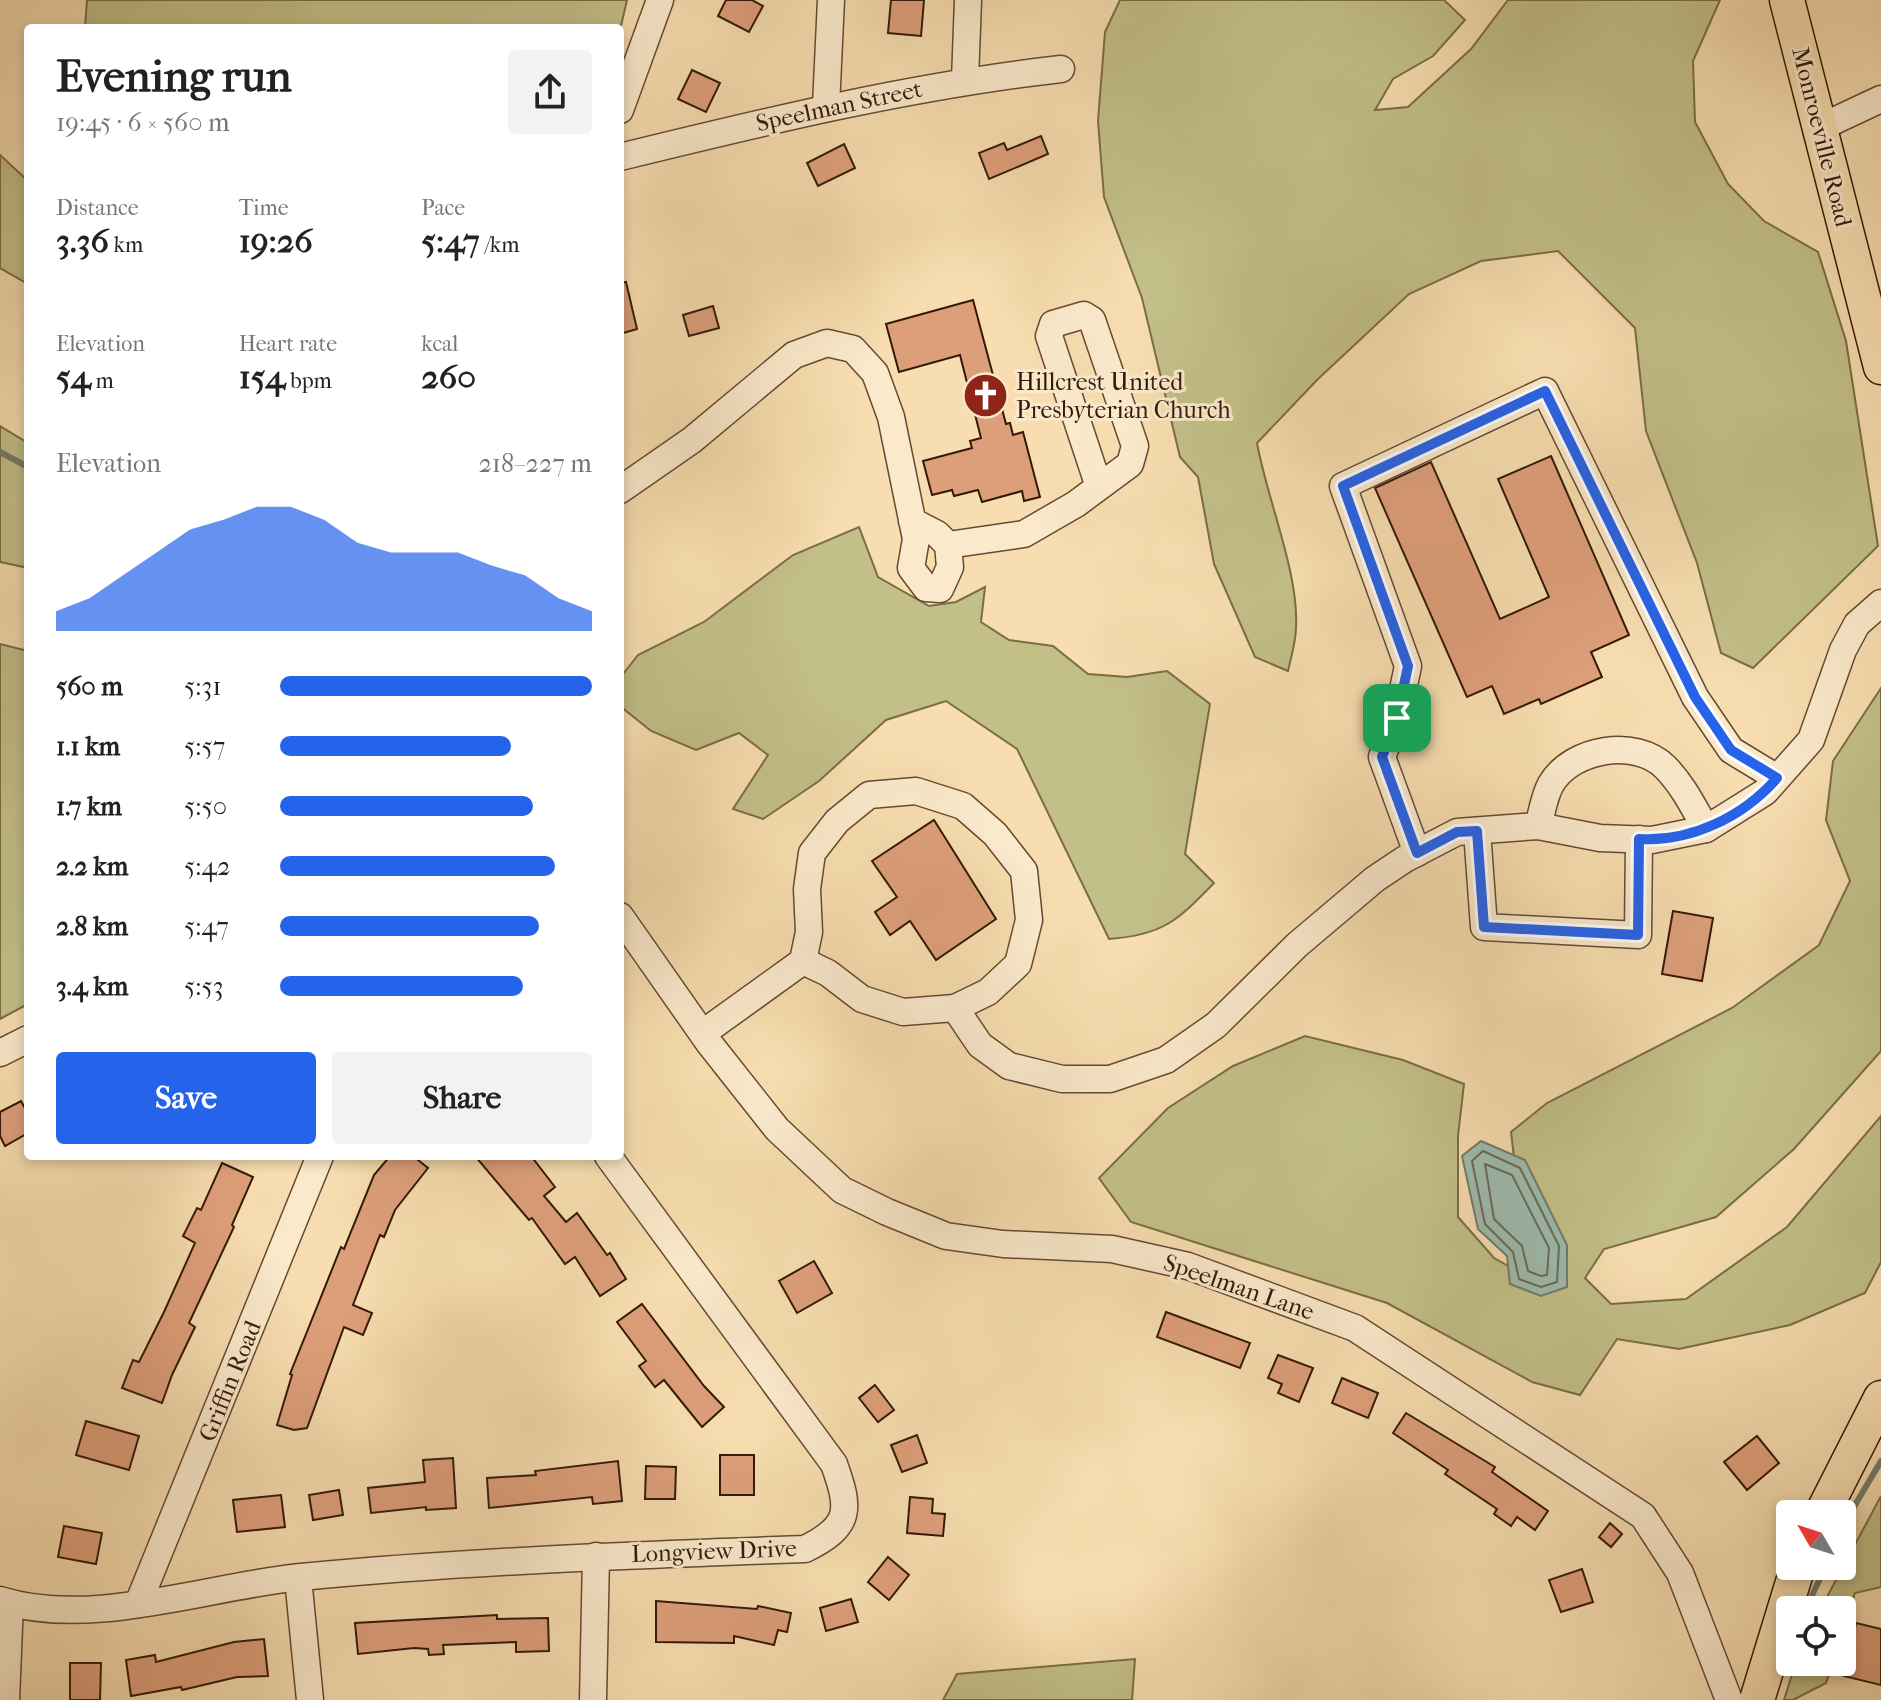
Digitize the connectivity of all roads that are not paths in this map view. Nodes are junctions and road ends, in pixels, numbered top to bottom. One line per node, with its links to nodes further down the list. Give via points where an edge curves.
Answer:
1 (660, 0): 7 (street)
2 (831, 0): 9 (street)
3 (968, 0): 6 (street)
4 (1787, 0): 10 (main road, Monroeville Road)
5 (1061, 69): 6 (street, Speelman Street)
6 (965, 80): 9 (street, Speelman Street)
7 (624, 99)
8 (1881, 99): 10 (street)
9 (826, 106): 11 (street, Speelman Street)
10 (1819, 128): 12 (main road, Monroeville Road)
11 (624, 156)
12 (1881, 367)
13 (624, 487): 15 (street, via 692,440 794,355 827,343 853,349 875,373 891,417)
14 (1099, 487): 14 (street, via 1049,336 1053,324 1084,315 1092,320 1135,446 1130,464); 16 (street, via 1024,534)
15 (912, 521): 16 (street); 16 (street, via 916,539 911,568 926,588 940,589 946,580 952,557)
16 (948, 545)
17 (1881, 603): 18 (street, via 1857,624 1811,740)
18 (1777, 778): 20 (street, via 1740,810); 23 (street, via 1731,750 1695,697 1545,391 1343,486 1408,666 1382,757)
19 (1538, 826): 20 (street, via 1551,784 1570,766 1619,749 1664,765); 21 (street); 22 (street)
20 (1706, 829): 22 (street)
21 (1477, 831): 22 (street, via 1484,927 1638,935); 23 (street, via 1457,832)
22 (1639, 839)
23 (1417, 853): 26 (street, via 1375,879 1297,945 1216,1025 1166,1060 1110,1079 1062,1079 1009,1066 980,1045)
24 (624, 922): 27 (street, Speelman Lane)
25 (803, 961): 26 (street, via 862,999 903,1012); 26 (street, via 812,853 837,821 869,795 916,791 963,806 995,834 1024,871 1029,920 1018,964 988,992); 27 (street)
26 (955, 1008)
27 (703, 1033): 42 (street, Speelman Lane, via 777,1129 842,1190 887,1212 946,1236 1112,1249 1188,1266 1355,1328 1643,1516 1680,1573)
28 (24, 1041): 29 (street)
29 (0, 1053)
30 (318, 1160): 38 (street, Griffin Road)
31 (611, 1160): 34 (street, Longview Drive, via 834,1464 847,1500 844,1518 829,1537 805,1549)
32 (1881, 1398): 33 (main road)
33 (1829, 1500)
34 (596, 1556): 35 (street, Longview Drive); 41 (street)
35 (298, 1578): 38 (street, Longview Drive); 40 (street)
36 (1794, 1580): 43 (main road)
37 (5, 1601): 38 (street, Longview Drive, via 49,1610); 39 (street)
38 (138, 1604)
39 (6, 1700)
40 (310, 1700)
41 (593, 1700)
42 (1729, 1700)
43 (1757, 1700)

